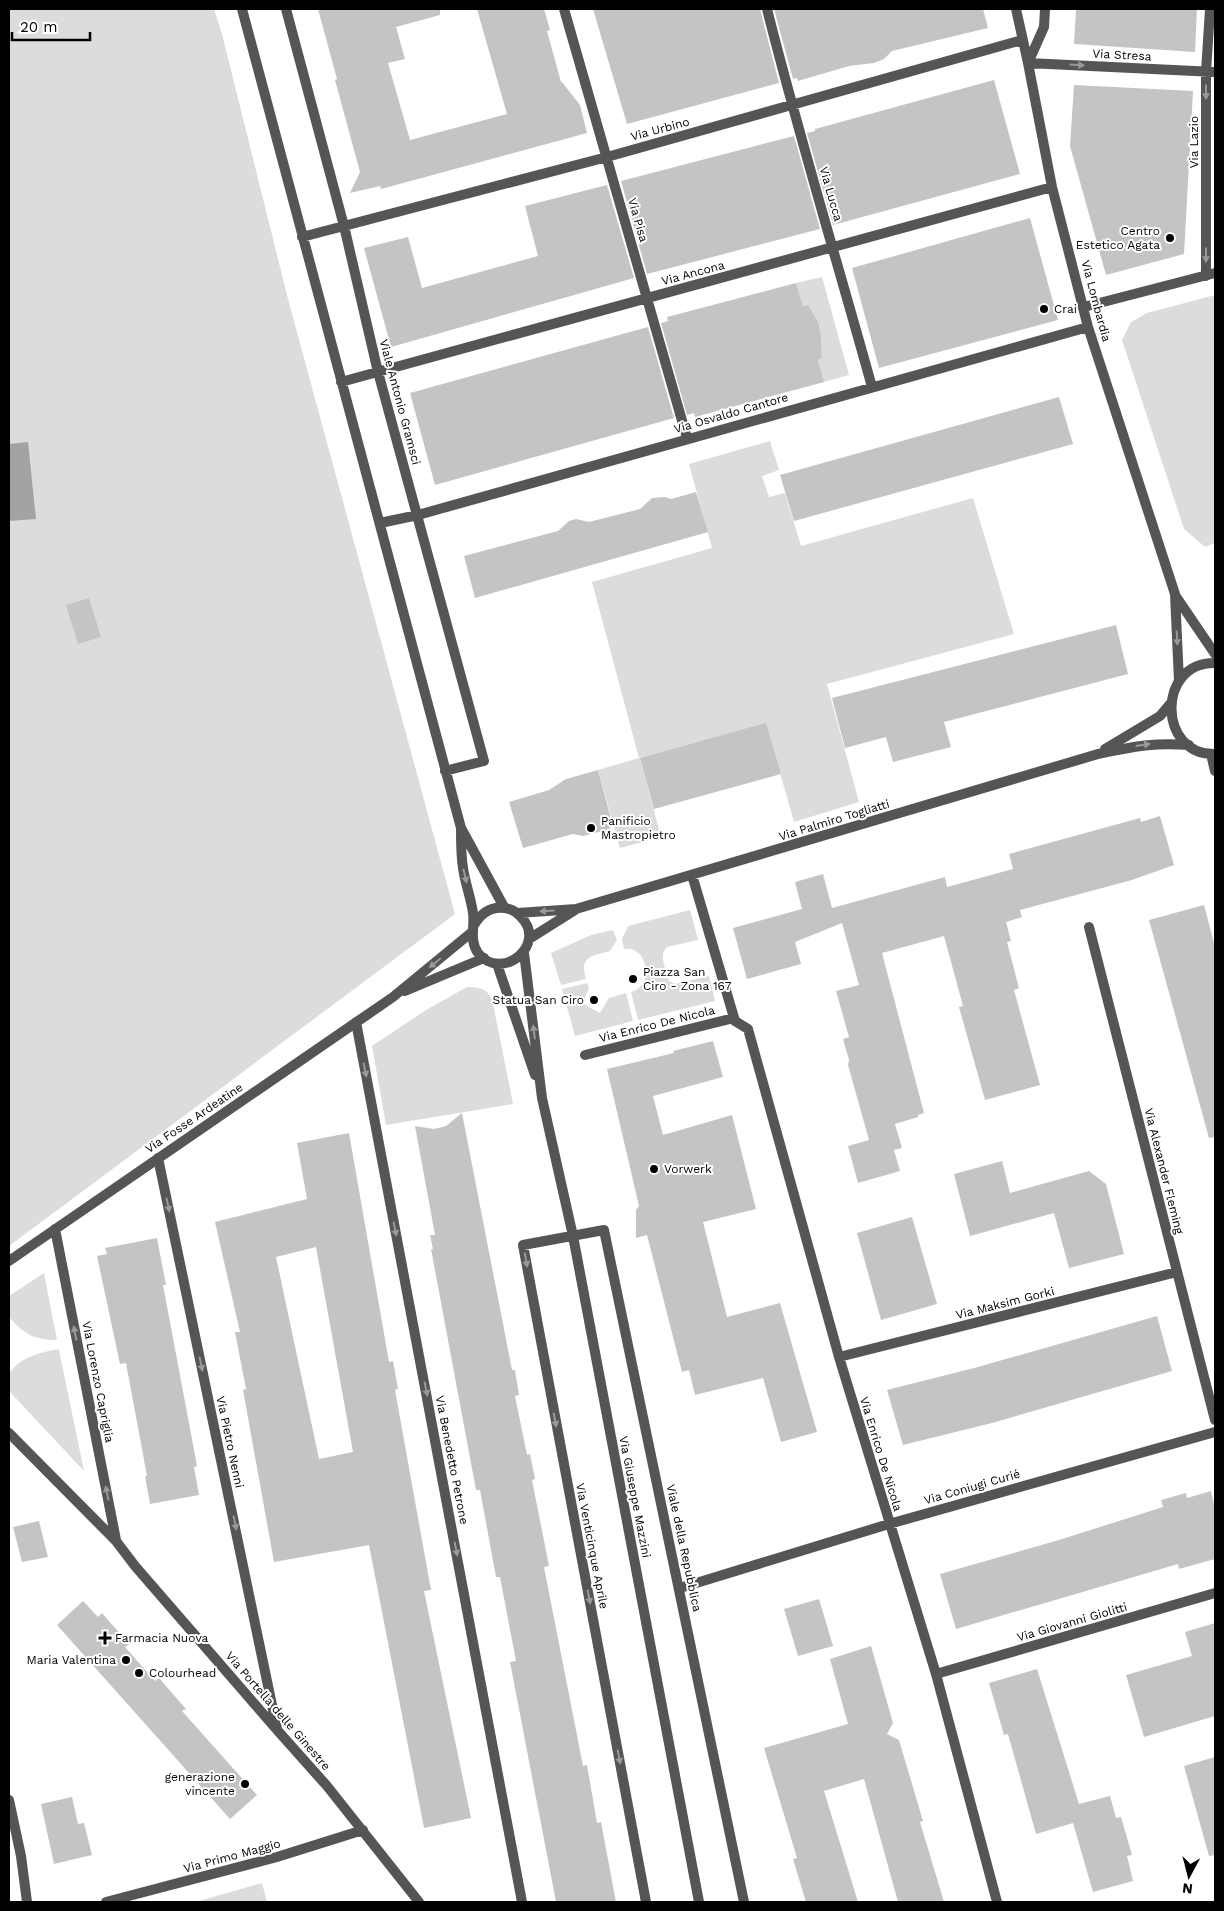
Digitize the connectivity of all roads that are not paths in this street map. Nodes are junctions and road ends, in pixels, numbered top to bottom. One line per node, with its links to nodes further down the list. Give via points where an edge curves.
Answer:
1 (242, 9): 15 (street)
2 (286, 9): 14 (street, Viale Antonio Gramsci)
3 (564, 9): 12 (street, Via Pisa)
4 (767, 9): 11 (street, Via Lucca)
5 (1016, 9): 8 (street, Via Lombardia)
6 (1045, 9): 9 (street, via 1044,27)
7 (1210, 9): 10 (street, Via Lazio)
8 (1022, 40): 9 (street, Via Lombardia); 11 (street, Via Urbino)
9 (1028, 63): 10 (street, Via Stresa, one-way to 10); 13 (street, Via Lombardia)
10 (1211, 72): 17 (street, Via Lazio, one-way to 17)
11 (792, 106): 12 (street, Via Urbino); 16 (street, Via Lucca)
12 (607, 157): 14 (street, Via Urbino); 18 (street, Via Pisa)
13 (1052, 187): 16 (street, Via Ancona); 19 (street, Via Lombardia)
14 (344, 226): 15 (street, Via Urbino); 21 (street, Viale Antonio Gramsci)
15 (302, 237): 22 (street)
16 (833, 247): 18 (street, Via Ancona); 23 (street, Via Lucca)
17 (1211, 274): 19 (street)
18 (647, 298): 21 (street, Via Ancona); 24 (street, Via Pisa)
19 (1084, 307): 20 (street, Via Lombardia)
20 (1088, 327): 23 (street, Via Osvaldo Cantore); 27 (street, Via Lombardia)
21 (378, 372): 22 (street, Via Ancona); 25 (street, Viale Antonio Gramsci)
22 (341, 382): 26 (street)
23 (872, 387): 24 (street, Via Osvaldo Cantore)
24 (688, 438): 25 (street, Via Osvaldo Cantore)
25 (418, 514): 26 (street, Via Osvaldo Cantore); 35 (street, Viale Antonio Gramsci, via 484,761)
26 (380, 523): 35 (street)
27 (1175, 594): 28 (street, Via Lombardia); 30 (street, Via Lombardia, one-way to 30)
28 (1215, 654)
29 (1215, 663): 30 (street, via 1198,666)
30 (1179, 681): 31 (street)
31 (1171, 703): 32 (street, via 1174,726); 33 (street, Via Palmiro Togliatti, via 1160,716)
32 (1189, 745): 33 (street, Via Palmiro Togliatti, one-way to 32, via 1143,745); 34 (street)
33 (1098, 754): 38 (street, Via Palmiro Togliatti)
34 (1213, 754): 36 (street)
35 (445, 771): 37 (street)
36 (1215, 771)
37 (461, 828): 39 (street); 42 (street, one-way to 42, via 463,869 473,910)
38 (692, 875): 40 (street, Via Palmiro Togliatti); 49 (street, Via Enrico De Nicola)
39 (504, 908): 41 (street); 42 (street, via 485,912)
40 (576, 909): 41 (street, Via Palmiro Togliatti, one-way to 41); 44 (street, Via Palmiro Togliatti)
41 (518, 913): 44 (street, via 525,920)
42 (473, 928): 46 (street, via 475,947); 48 (street, one-way to 48)
43 (1088, 928): 57 (street, Via Alexander Fleming)
44 (529, 939): 45 (street)
45 (524, 953): 47 (street, via 512,962); 52 (street, Via Giuseppe Mazzini, one-way to 45)
46 (484, 958): 47 (street); 48 (street)
47 (497, 964): 52 (street, Via Giuseppe Mazzini)
48 (393, 996): 50 (street, Via Fosse Ardeatine)
49 (734, 1018): 51 (street, Via Enrico De Nicola); 58 (street, Via Enrico De Nicola, via 748,1029)
50 (356, 1022): 53 (street, Via Fosse Ardeatine); 73 (street, Via Benedetto Petrone, one-way to 73)
51 (585, 1055)
52 (542, 1098): 55 (street, Via Giuseppe Mazzini)
53 (158, 1158): 54 (street, Via Fosse Ardeatine); 67 (street, Via Pietro Nenni, one-way to 67)
54 (55, 1229): 56 (street, Via Fosse Ardeatine); 63 (street, Via Lorenzo Capriglia, one-way to 54)
55 (573, 1236): 64 (street, Viale della Repubblica, via 604,1230); 74 (street, Via Venticinque Aprile, one-way to 74, via 523,1245); 75 (street, Via Giuseppe Mazzini)
56 (9, 1261)
57 (1177, 1272): 58 (street, Via Maksim Gorki); 59 (street, Via Alexander Fleming)
58 (839, 1357): 62 (street, Via Enrico De Nicola)
59 (1215, 1420)
60 (1215, 1432): 62 (street, Via Coniugi Curié)
61 (9, 1433): 63 (street, Via Portella delle Ginestre)
62 (889, 1524): 64 (street, Via Coniugi Curié); 66 (street, Via Enrico De Nicola)
63 (116, 1541): 67 (street, Via Portella delle Ginestre)
64 (680, 1588): 76 (street, Viale della Repubblica)
65 (1215, 1593): 66 (street, Via Giovanni Giolitti)
66 (936, 1674): 77 (street, Via Enrico De Nicola)
67 (278, 1732): 69 (street, Via Portella delle Ginestre)
68 (9, 1800): 70 (street)
69 (363, 1830): 71 (street, Via Primo Maggio, via 276,1857); 72 (street, Via Portella delle Ginestre)
70 (27, 1902)
71 (106, 1902)
72 (419, 1902)
73 (522, 1902)
74 (646, 1902)
75 (699, 1902)
76 (744, 1902)
77 (997, 1902)

